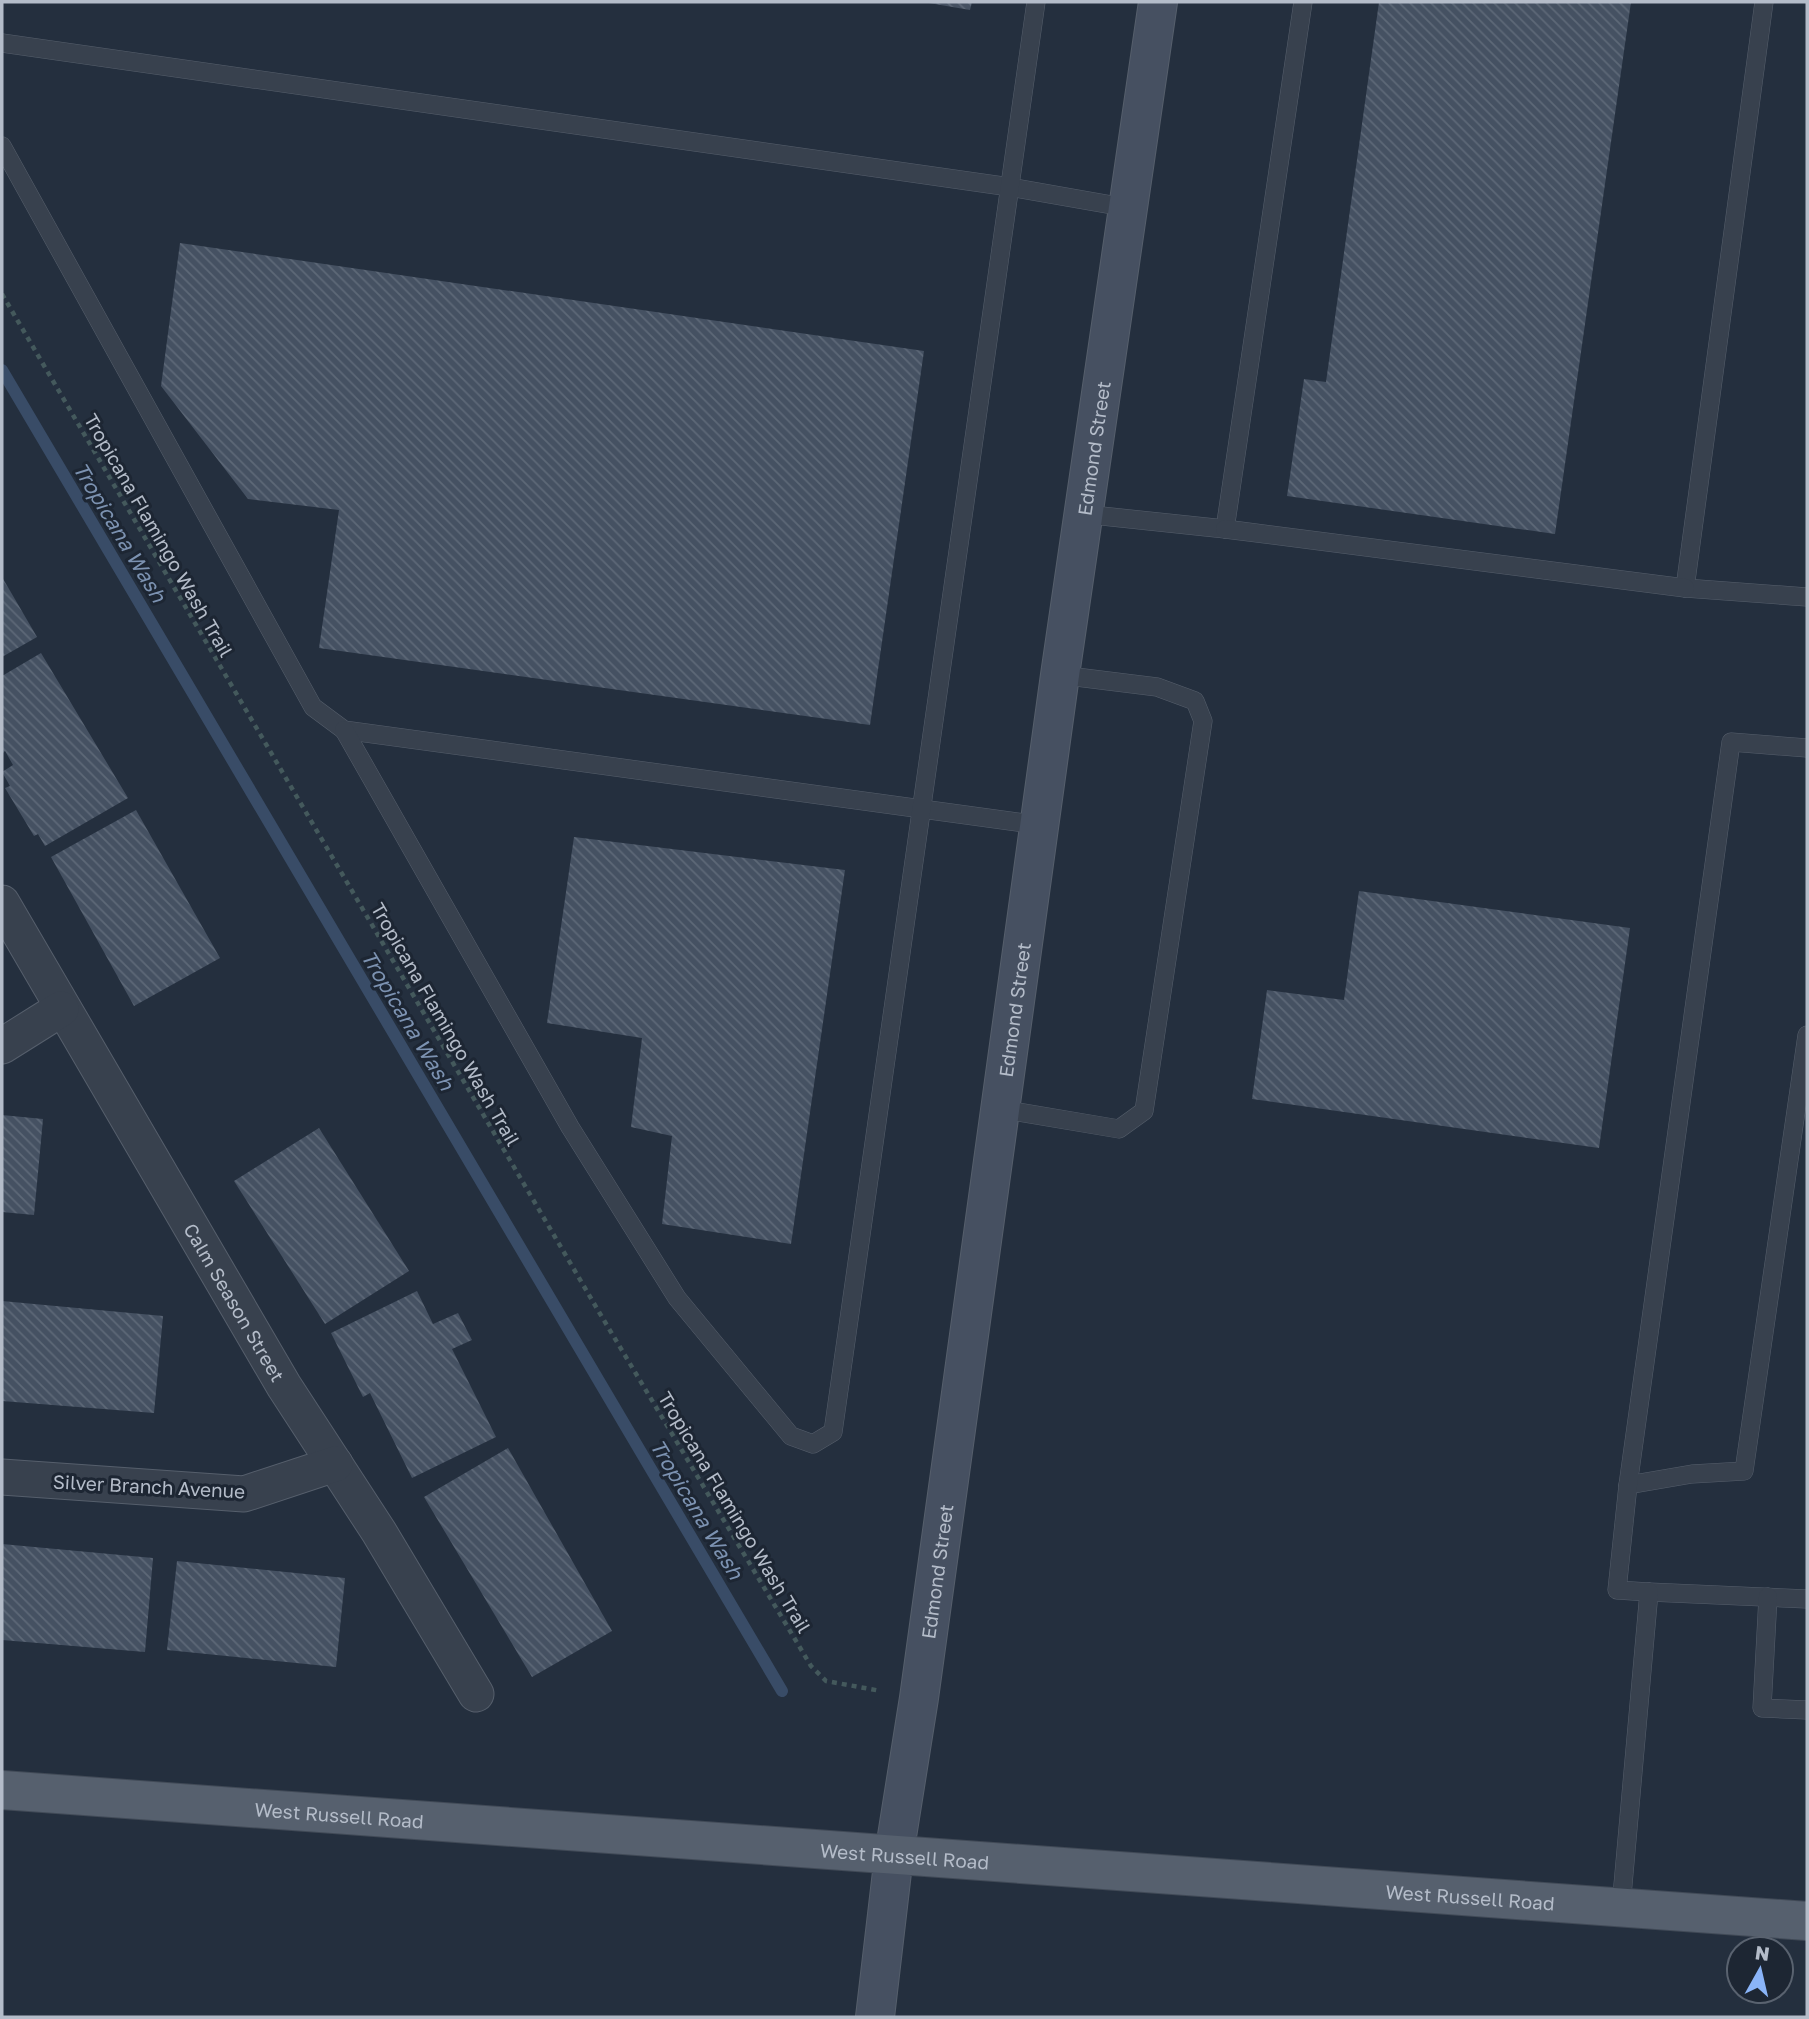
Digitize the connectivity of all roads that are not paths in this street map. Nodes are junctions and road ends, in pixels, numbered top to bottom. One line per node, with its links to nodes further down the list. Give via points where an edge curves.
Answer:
1 (1036, 2): 7 (lane)
2 (1158, 2): 8 (street, Edmond Street)
3 (1303, 2): 10 (lane)
4 (1764, 2): 11 (lane)
5 (2, 43): 7 (lane)
6 (2, 146): 14 (lane, via 313,707)
7 (1010, 187): 8 (lane); 16 (lane)
8 (1129, 208): 9 (street, Edmond Street)
9 (1083, 514): 10 (lane); 13 (street, Edmond Street)
10 (1225, 529): 11 (lane)
11 (1685, 588): 12 (lane)
12 (1807, 597)
13 (1060, 674): 17 (street, Edmond Street); 22 (lane, via 1157,687 1195,701 1203,721 1144,1111 1119,1129)
14 (344, 730): 16 (lane); 16 (lane, via 570,1127 677,1298 791,1436 813,1444 833,1432)
15 (1807, 748): 25 (lane, via 1731,742)
16 (920, 807): 17 (lane)
17 (1039, 825): 22 (street, Edmond Street)
18 (2, 903): 19 (street, Calm Season Street)
19 (61, 1009): 21 (street); 23 (street, Calm Season Street, via 284,1387)
20 (1807, 1035): 25 (lane, via 1744,1471)
21 (2, 1046)
22 (1000, 1109): 32 (street, Edmond Street)
23 (335, 1464): 24 (street, Silver Branch Avenue, via 244,1494); 29 (street, Calm Season Street)
24 (2, 1477)
25 (1629, 1485): 26 (lane, via 1617,1590)
26 (1649, 1591): 27 (lane); 33 (lane)
27 (1768, 1597): 28 (lane); 30 (lane, via 1762,1708)
28 (1807, 1599)
29 (476, 1694)
30 (1807, 1710)
31 (2, 1790): 32 (main road, West Russell Road)
32 (894, 1855): 33 (main road, West Russell Road); 35 (street, Edmond Street)
33 (1621, 1907): 34 (main road, West Russell Road)
34 (1807, 1920)
35 (875, 2017)

